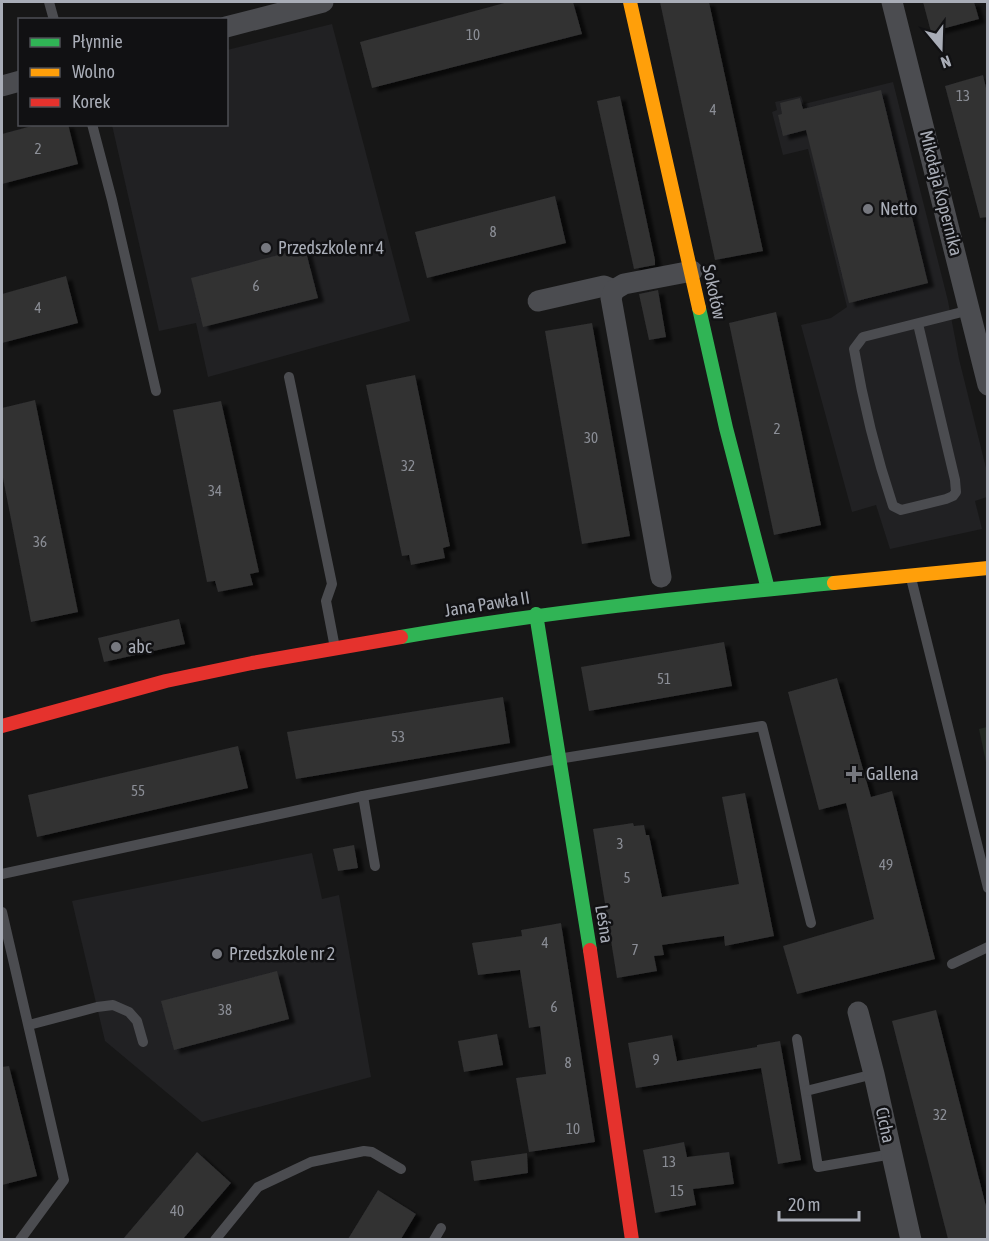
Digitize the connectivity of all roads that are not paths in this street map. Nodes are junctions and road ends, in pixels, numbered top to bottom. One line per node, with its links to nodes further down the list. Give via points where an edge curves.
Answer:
1 (49, 2): 5 (lane)
2 (323, 2): 6 (street)
3 (630, 2): 10 (street, Sokołów)
4 (892, 2): 13 (street, Mikołaja Kopernika)
5 (53, 18)
6 (228, 26)
7 (18, 82): 8 (street)
8 (2, 86)
9 (93, 126): 17 (lane)
10 (692, 271): 11 (street, via 624,284); 21 (street, Sokołów, via 726,428)
11 (615, 290): 12 (street, via 604,286); 20 (street, via 611,298)
12 (538, 301)
13 (970, 310): 14 (lane); 16 (street, Mikołaja Kopernika)
14 (918, 324): 14 (lane, via 863,338 854,349 888,492 893,506 901,510 946,499 956,492)
15 (289, 377): 23 (lane, via 332,584 326,601)
16 (987, 385)
17 (156, 391)
18 (987, 568): 19 (street, Jana Pawła II)
19 (911, 575): 21 (street, Jana Pawła II); 29 (lane)
20 (662, 577)
21 (768, 589): 22 (street, Jana Pawła II)
22 (536, 614): 23 (street, Jana Pawła II); 25 (street, Leśna)
23 (335, 648): 24 (street, Jana Pawła II, via 166,681)
24 (2, 726)
25 (558, 759): 26 (lane); 31 (lane, via 762,726); 46 (street, Leśna, via 586,920)
26 (363, 796): 27 (lane); 28 (lane)
27 (375, 866)
28 (2, 874)
29 (987, 888)
30 (2, 912): 35 (lane)
31 (811, 923)
32 (987, 947): 33 (lane)
33 (952, 964)
34 (858, 1012): 38 (street, Cicha)
35 (29, 1025): 37 (lane, via 113,1005 129,1012 137,1021); 43 (lane, via 64,1180)
36 (797, 1039): 39 (lane)
37 (143, 1042)
38 (874, 1074): 39 (lane); 40 (street, Cicha)
39 (806, 1091): 40 (lane, via 818,1167)
40 (892, 1154): 47 (street, Cicha)
41 (401, 1169): 44 (lane, via 364,1151 311,1162 258,1187)
42 (441, 1228): 45 (lane)
43 (20, 1239)
44 (215, 1239)
45 (434, 1239)
46 (632, 1239)
47 (911, 1239)

